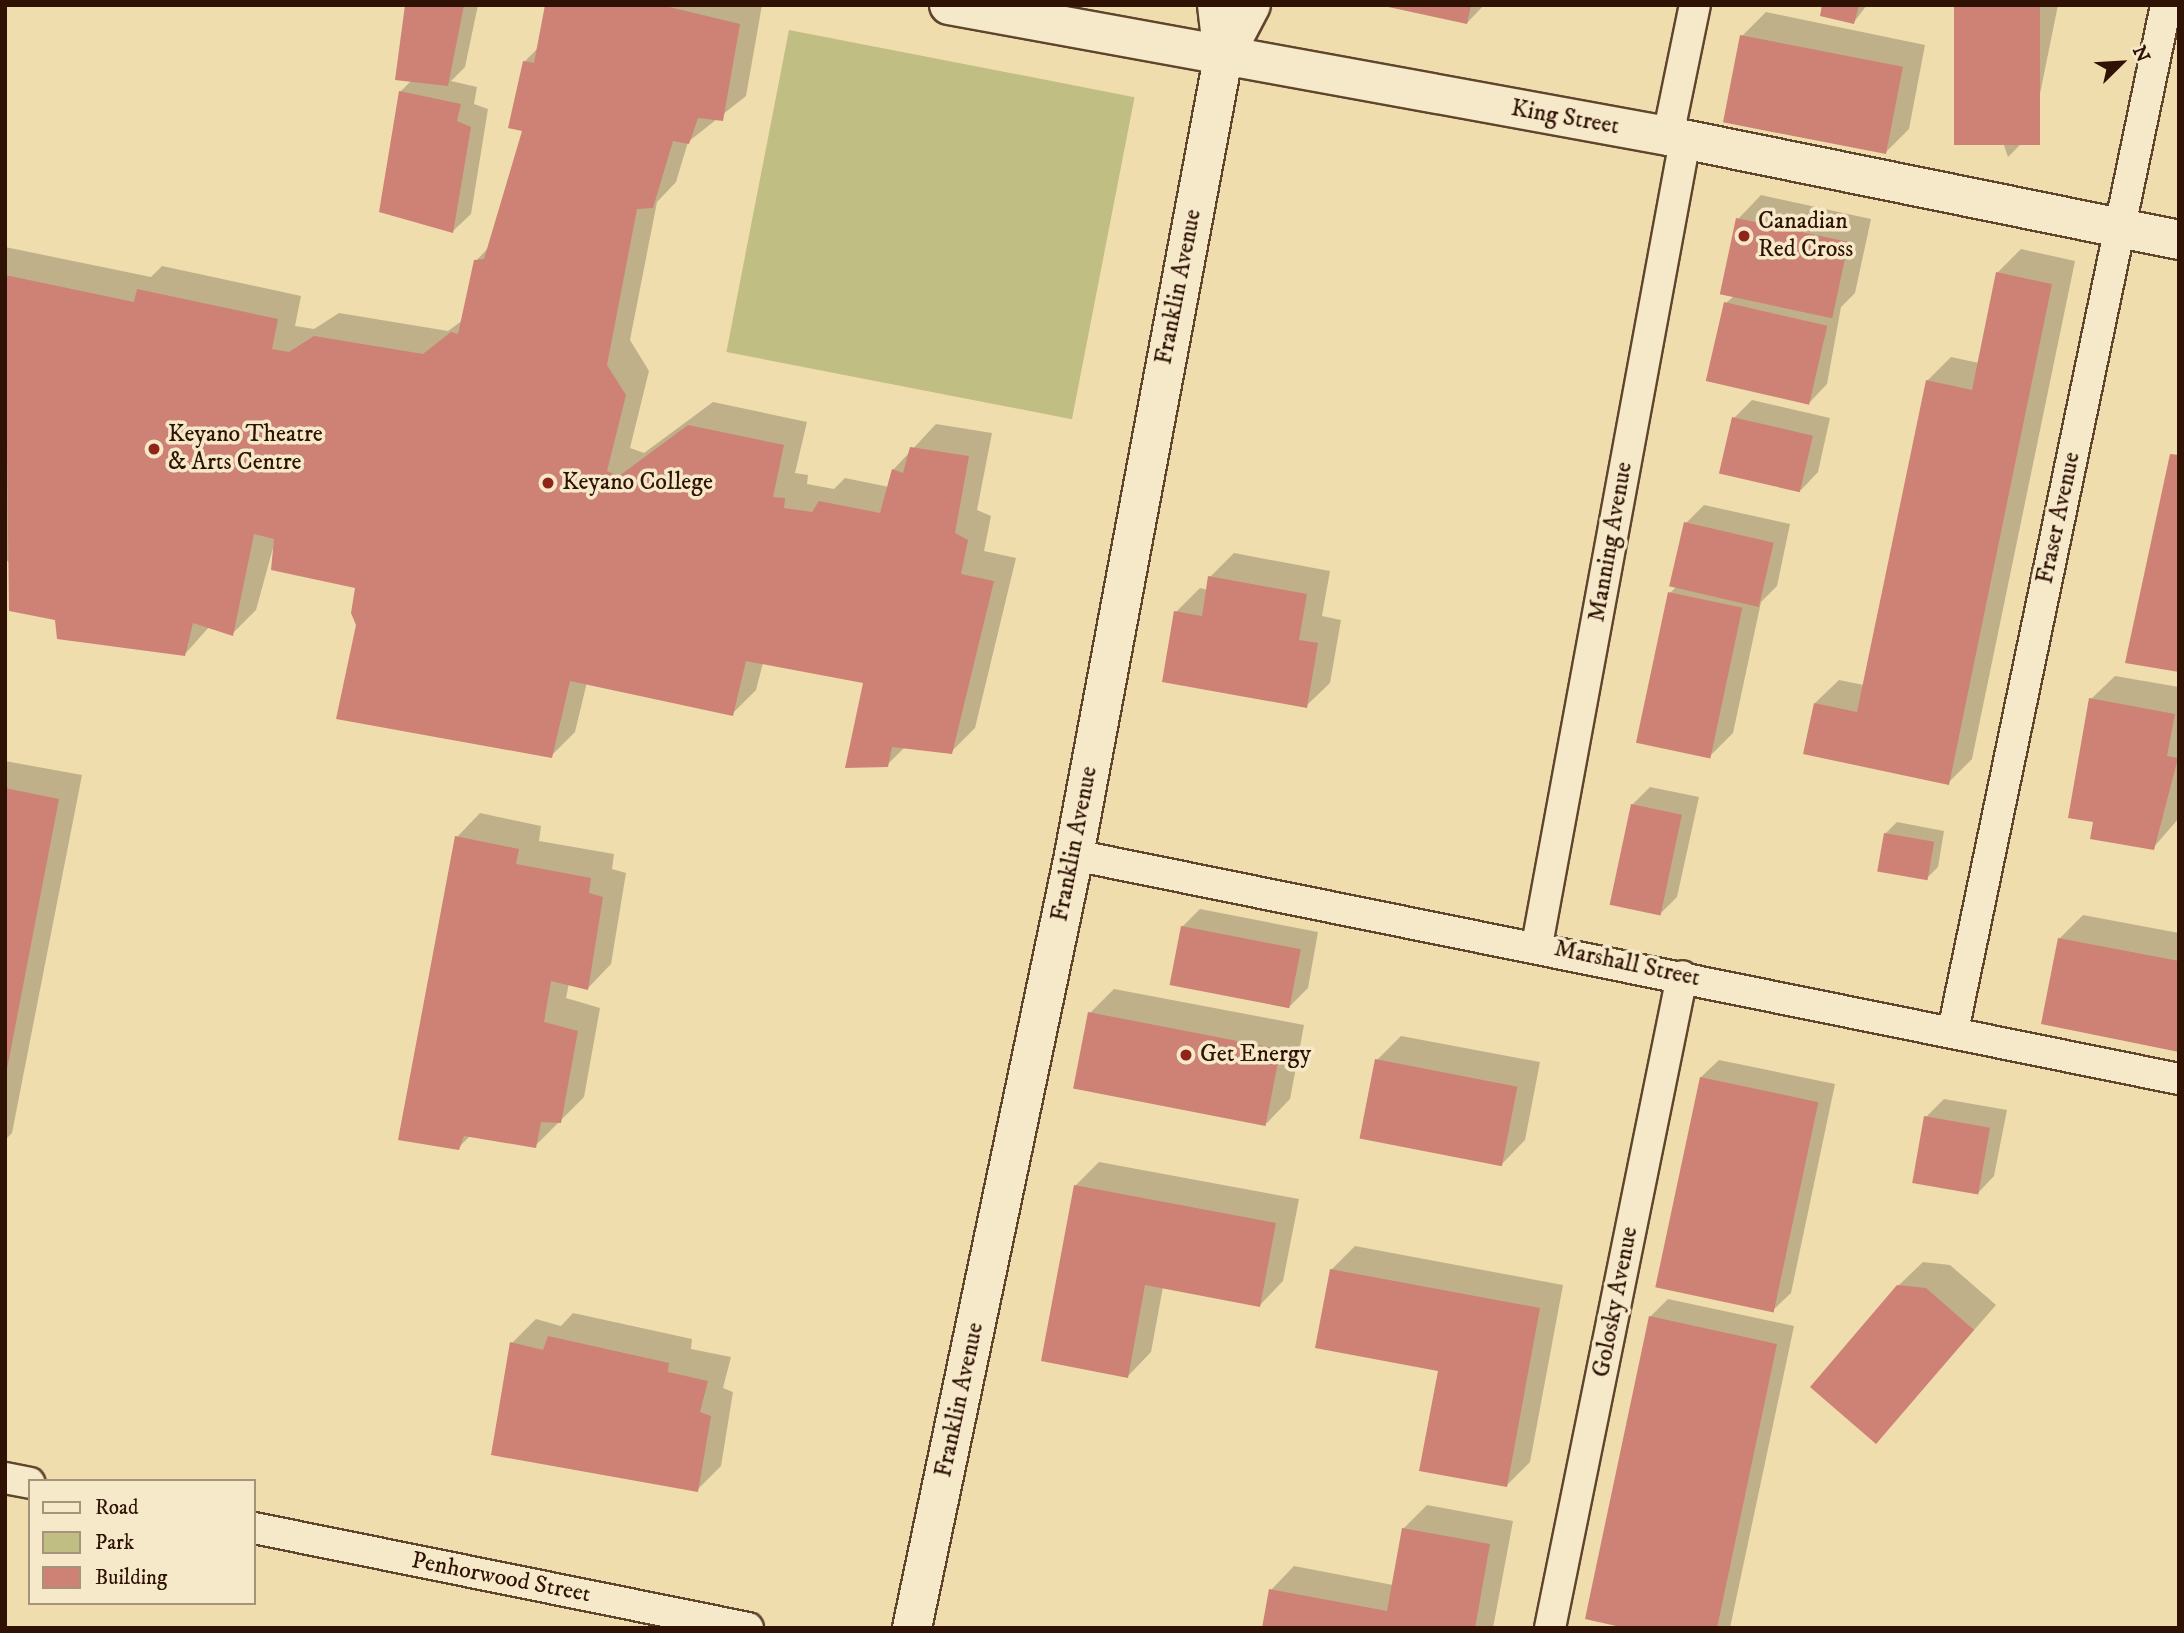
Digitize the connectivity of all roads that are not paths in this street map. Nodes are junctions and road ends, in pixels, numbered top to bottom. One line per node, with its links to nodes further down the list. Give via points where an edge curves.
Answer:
1 (949, 5): 6 (main road, King Street)
2 (1217, 5): 6 (main road, Franklin Avenue)
3 (1251, 5): 6 (main road, Franklin Avenue)
4 (1695, 5): 7 (street, Manning Avenue)
5 (2166, 5): 8 (street, Fraser Avenue)
6 (1223, 58): 7 (main road, King Street); 10 (main road, Franklin Avenue)
7 (1676, 138): 8 (main road, King Street); 11 (street, Manning Avenue)
8 (2120, 228): 9 (main road, King Street); 13 (street, Fraser Avenue)
9 (2179, 240)
10 (1074, 855): 11 (street, Marshall Street); 19 (main road, Franklin Avenue)
11 (1536, 945): 12 (street, Marshall Street)
12 (1682, 976): 13 (street, Marshall Street); 20 (street, Golosky Avenue)
13 (1953, 1031): 14 (street, Marshall Street)
14 (2179, 1079)
15 (5, 1478): 16 (street)
16 (28, 1483)
17 (256, 1528): 18 (street, Penhorwood Street)
18 (748, 1628)
19 (912, 1628)
20 (1550, 1628)

